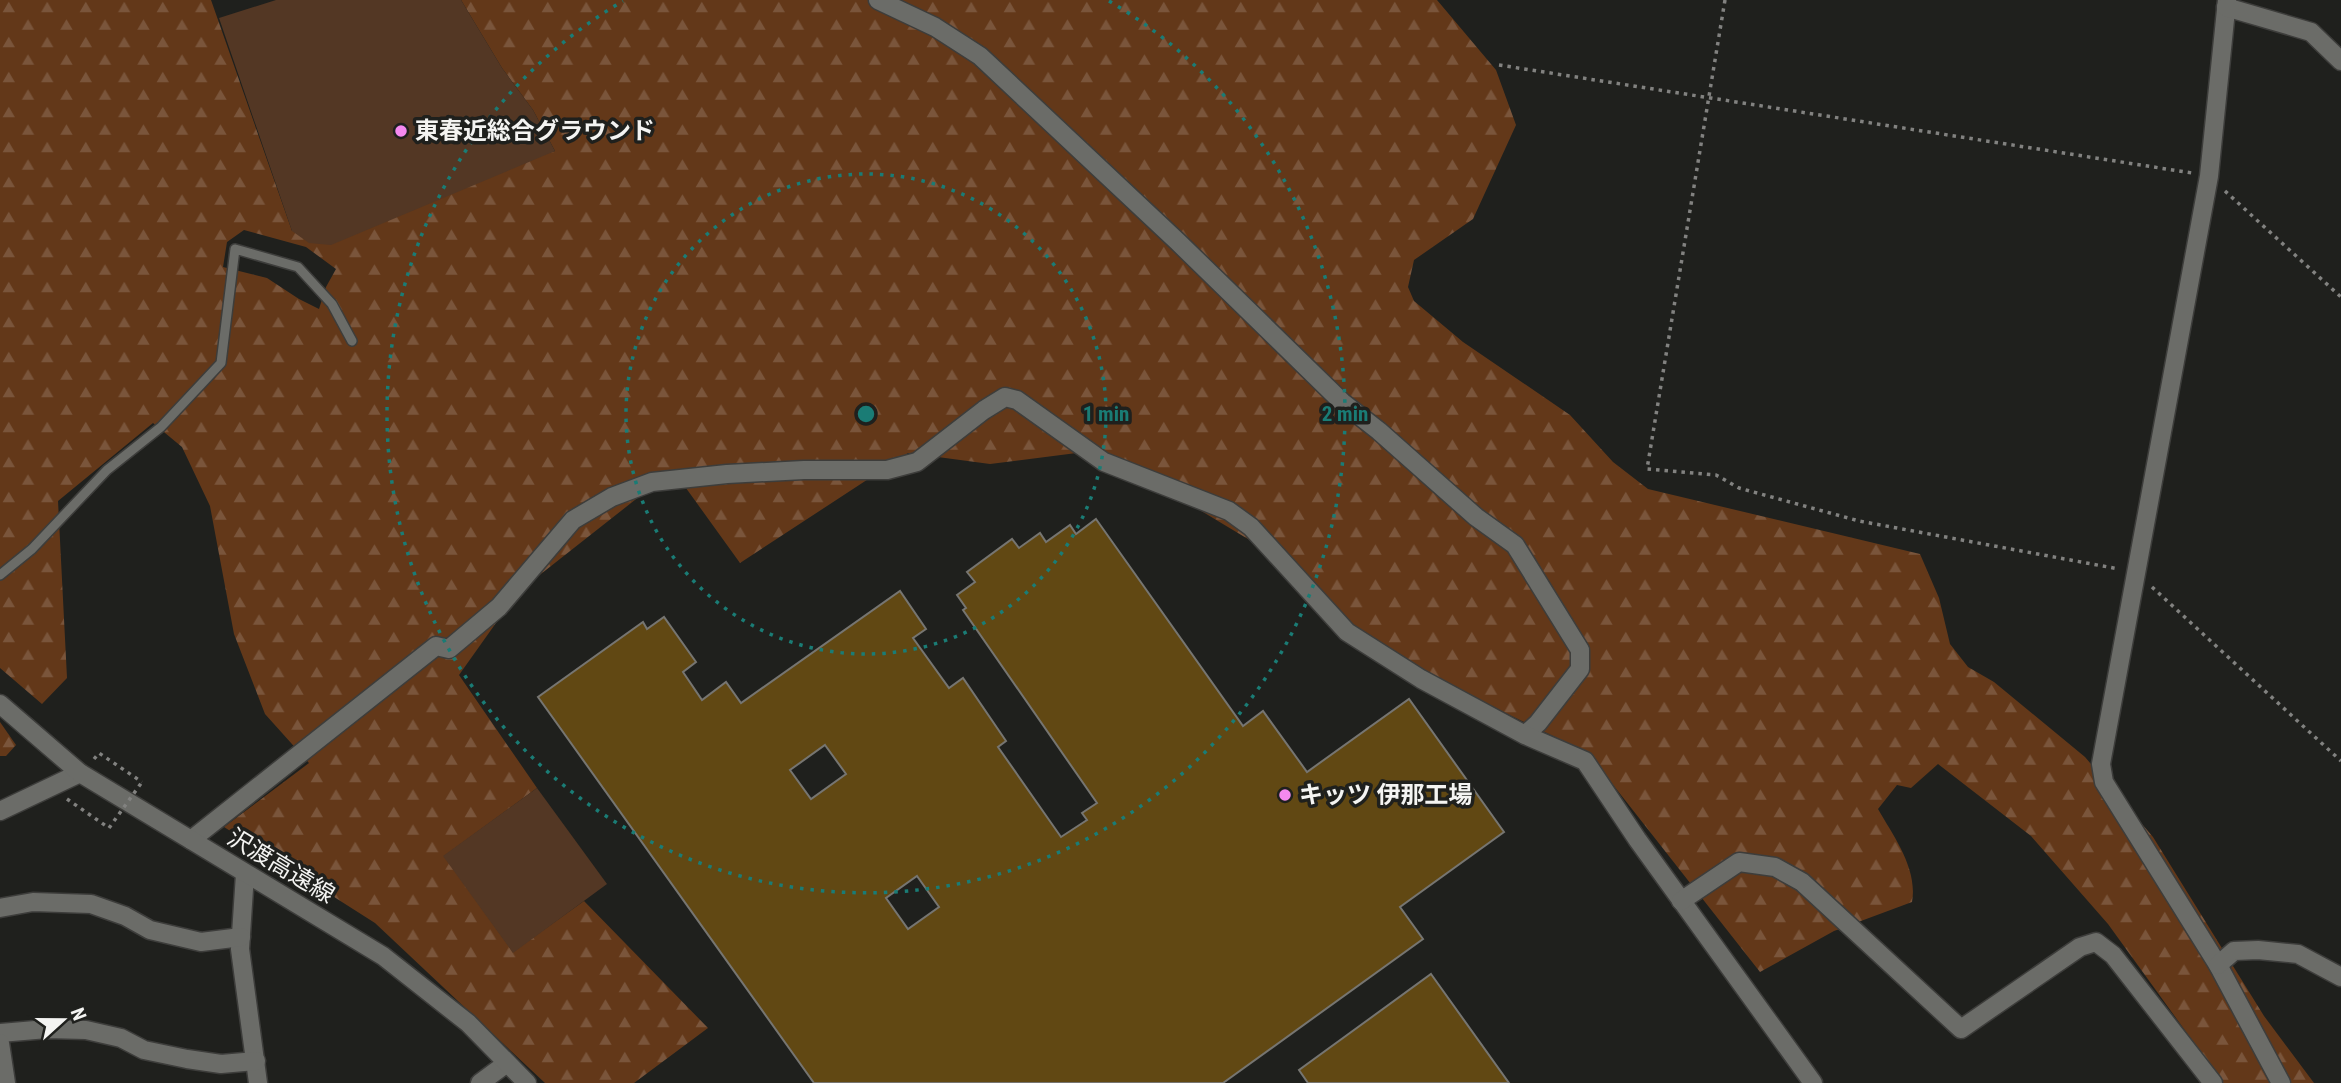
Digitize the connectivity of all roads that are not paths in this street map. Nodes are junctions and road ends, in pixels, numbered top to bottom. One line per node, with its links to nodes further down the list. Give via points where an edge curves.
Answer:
1 (878, 0): 7 (street, via 935,27 980,56 1342,402 1514,545 1580,650 1580,669)
2 (2226, 3): 3 (street, via 2311,32); 15 (street, via 2208,176 2101,764 2104,782)
3 (2341, 61)
4 (352, 341): 5 (lane, via 331,304 298,267 235,249 221,363 161,427 107,470 32,549)
5 (0, 575)
6 (0, 704): 8 (street, 沢渡高遠線)
7 (1525, 735): 10 (street, via 1420,679 1347,632 1251,527 1228,511 1104,462 1017,400 1005,397 917,462 887,470 727,474 652,482 611,497 573,520 499,607 449,649 436,646); 12 (street, via 1585,761)
8 (80, 773): 9 (street); 10 (street, 沢渡高遠線)
9 (0, 811)
10 (191, 840): 11 (street, 沢渡高遠線)
11 (245, 874): 14 (street); 20 (street, 沢渡高遠線, via 383,956 468,1023)
12 (1681, 901): 25 (street); 26 (street, via 1739,862 1775,867 1802,882 1961,1030 2080,947 2096,942 2113,955)
13 (0, 908): 14 (street, via 33,902 91,904 150,929 201,942)
14 (241, 937): 19 (street)
15 (2218, 965): 16 (street, via 2234,951 2258,950 2298,954); 27 (street)
16 (2341, 977)
17 (0, 1033): 19 (street, via 86,1030 187,1059 221,1064)
18 (0, 1043): 21 (street)
19 (256, 1061): 22 (street)
20 (507, 1063): 23 (street); 24 (street, 沢渡高遠線)
21 (6, 1083)
22 (258, 1083)
23 (480, 1083)
24 (527, 1083)
25 (1813, 1083)
26 (2213, 1083)
27 (2281, 1083)

